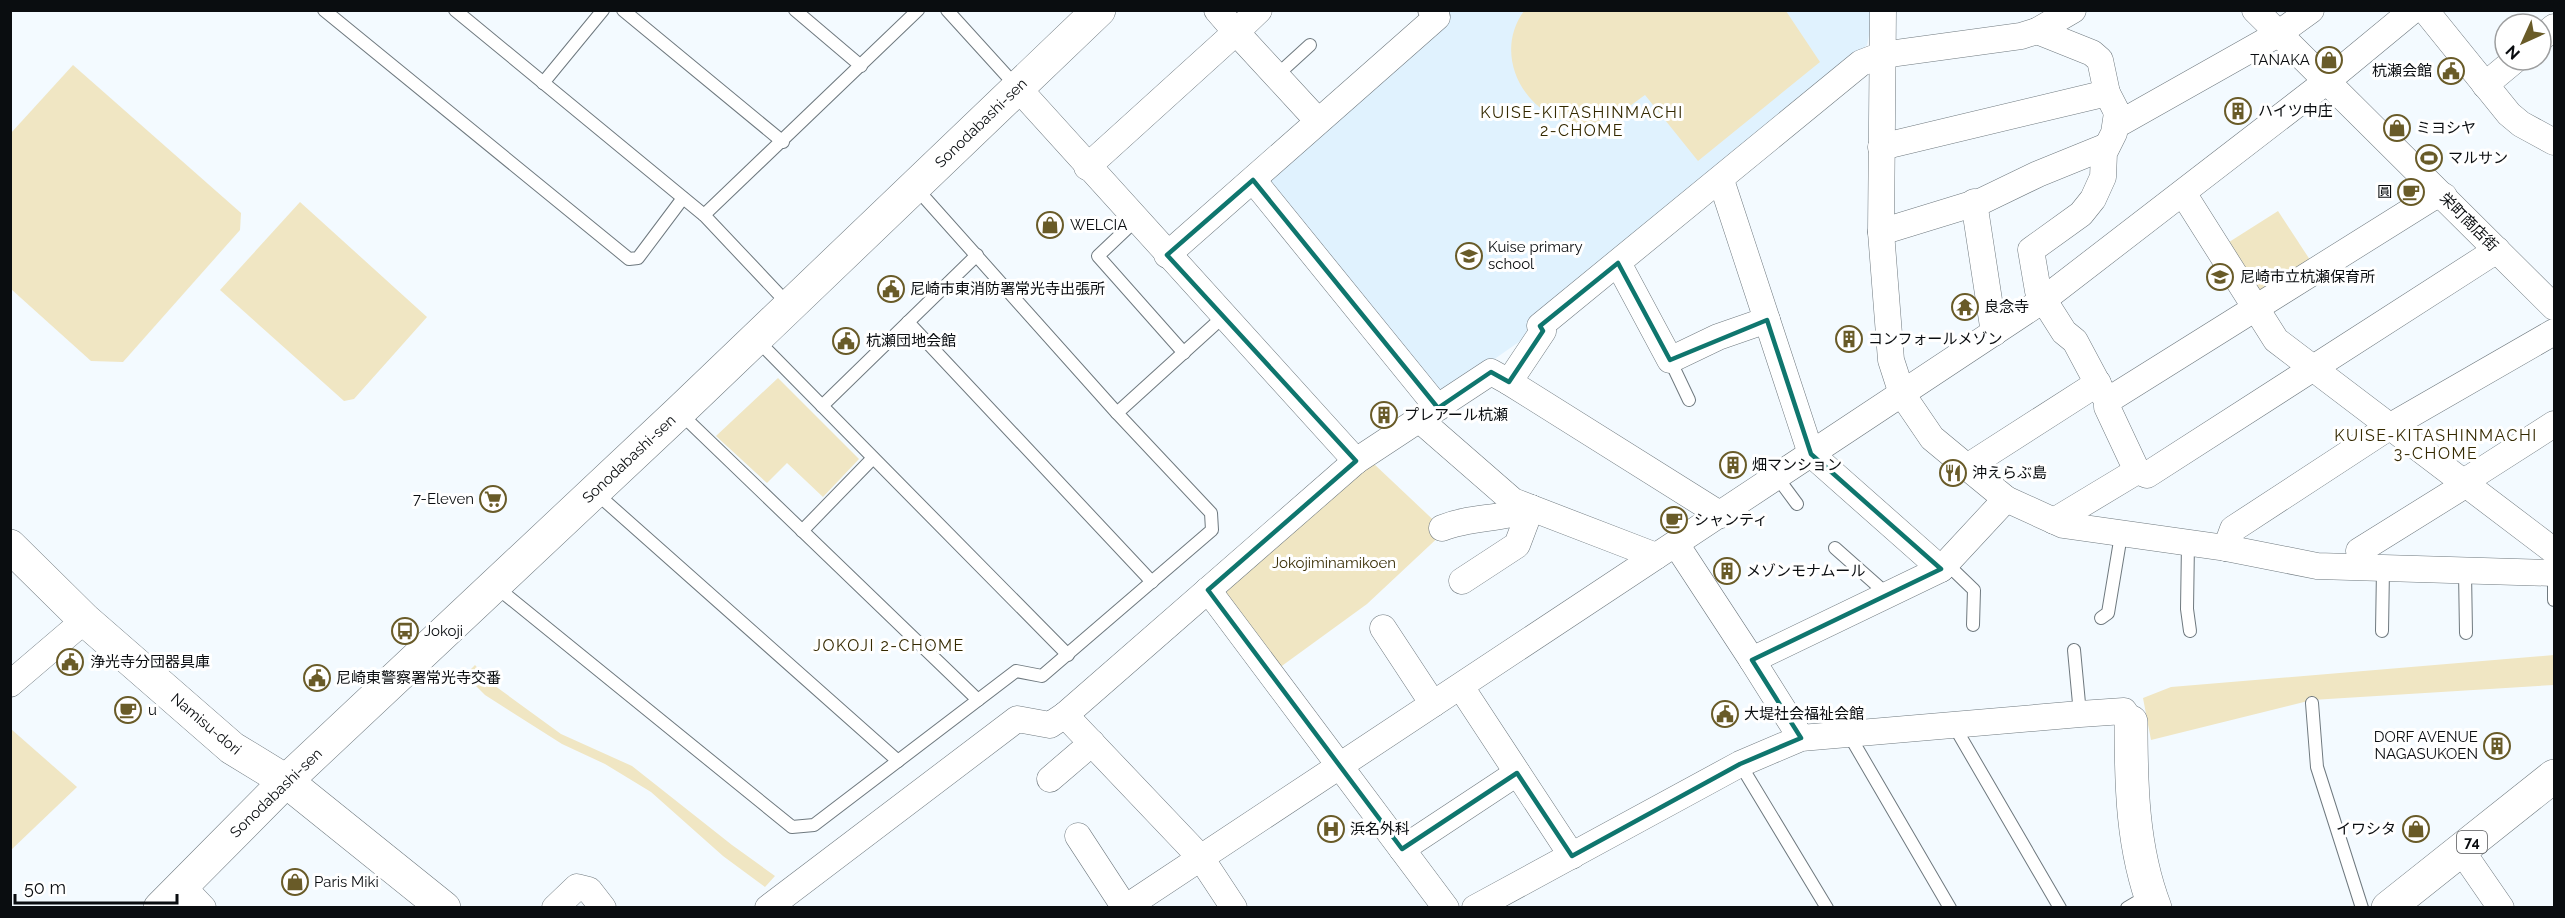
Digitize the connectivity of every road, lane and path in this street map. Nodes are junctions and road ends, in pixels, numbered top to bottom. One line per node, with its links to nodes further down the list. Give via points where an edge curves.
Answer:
1 (324, 10): 42 (lane, via 629,259 638,258)
2 (455, 10): 27 (lane)
3 (603, 10): 27 (lane)
4 (623, 10): 32 (lane)
5 (795, 10): 23 (lane)
6 (918, 10): 23 (lane)
7 (947, 10): 29 (lane)
8 (1099, 10): 29 (street, Sonodabashi-sen)
9 (1217, 10): 19 (street)
10 (1259, 10): 19 (street)
11 (1431, 10): 31 (street, via 1437,18)
12 (1883, 10): 22 (street)
13 (2073, 10): 18 (street)
14 (2254, 10): 20 (street, 栄町商店街)
15 (2311, 10): 20 (street)
16 (2413, 10): 26 (street)
17 (2425, 10): 28 (street)
18 (2037, 31): 22 (street); 30 (street, via 2092,53 2100,60)
19 (1236, 32): 25 (street); 36 (street)
20 (2278, 34): 26 (street, 栄町商店街); 30 (street, via 2122,122)
21 (1310, 45): 25 (lane)
22 (1882, 55): 35 (street); 38 (street, via 1861,63)
23 (861, 66): 32 (lane)
24 (2501, 72): 28 (street)
25 (1276, 76): 31 (street)
26 (2327, 81): 40 (street); 41 (street, 栄町商店街)
27 (543, 83): 42 (lane)
28 (2485, 85): 33 (street, via 2521,124)
29 (1018, 88): 36 (street); 39 (street, Sonodabashi-sen)
30 (2112, 103): 34 (street, via 2114,133); 35 (street)
31 (1318, 121): 37 (street)
32 (783, 142): 44 (lane)
33 (2554, 142)
34 (2107, 146): 43 (street); 51 (street, via 2103,177 2093,199 2081,214 2031,250)
35 (1881, 147): 46 (street)
36 (1088, 167): 45 (street)
37 (1253, 180): 49 (street); 71 (street)
38 (1721, 180): 50 (street); 56 (street)
39 (915, 187): 48 (lane); 52 (street, Sonodabashi-sen)
40 (2183, 193): 51 (street); 54 (street)
41 (2444, 196): 47 (street, 栄町商店街); 54 (street, via 2433,197)
42 (683, 198): 44 (lane)
43 (1974, 202): 46 (street); 59 (street)
44 (704, 215): 52 (lane)
45 (1136, 220): 49 (street); 61 (lane, via 1098,256)
46 (1881, 232): 66 (street, via 1891,360)
47 (2498, 250): 53 (street, 栄町商店街); 63 (street)
48 (977, 255): 57 (lane); 70 (lane)
49 (1167, 255): 55 (street)
50 (1618, 263): 62 (street); 64 (street, via 1540,326 1543,330)
51 (2043, 300): 59 (street); 65 (street, via 2064,332 2075,341)
52 (790, 306): 60 (street, Sonodabashi-sen)
53 (2554, 307)
54 (2257, 309): 63 (street, via 2276,340); 65 (street)
55 (1224, 316): 61 (lane); 76 (street)
56 (1767, 320): 62 (street); 74 (street)
57 (909, 322): 68 (lane); 102 (lane)
58 (2554, 332): 73 (street)
59 (1994, 333): 66 (street)
60 (756, 339): 68 (lane); 69 (street, Sonodabashi-sen)
61 (1184, 353): 70 (lane)
62 (1670, 360): 67 (lane)
63 (2312, 370): 73 (street); 78 (street, via 2147,475)
64 (1509, 382): 71 (street, via 1491,372); 85 (street)
65 (2103, 392): 77 (street); 78 (street)
66 (1902, 394): 74 (street); 77 (street, via 1932,438)
67 (1689, 400)
68 (822, 406): 75 (lane)
69 (679, 412): 81 (street, Sonodabashi-sen); 88 (lane)
70 (1117, 413): 102 (lane, via 1211,513 1212,530)
71 (1429, 414): 76 (street); 84 (street, via 1513,501)
72 (2554, 424): 80 (street)
73 (2389, 427): 80 (street); 93 (street, via 2233,529)
74 (1811, 454): 79 (street); 97 (street)
75 (873, 458): 88 (lane); 115 (lane)
76 (1356, 461): 104 (street)
77 (1967, 467): 82 (street)
78 (2137, 471): 86 (street)
79 (1777, 477): 83 (lane); 85 (street)
80 (2464, 484): 95 (street); 96 (street)
81 (594, 492): 103 (street, Sonodabashi-sen); 129 (lane)
82 (2006, 499): 86 (street); 97 (street)
83 (1797, 504)
84 (1531, 508): 87 (street, via 1511,517 1456,522); 94 (street); 101 (street, via 1517,545)
85 (1721, 515): 94 (street)
86 (2054, 521): 89 (street)
87 (1442, 528)
88 (802, 531): 119 (lane)
89 (2121, 535): 90 (street); 107 (lane, via 2108,613)
90 (2188, 543): 93 (street); 111 (lane)
91 (10, 546): 108 (street, Namisu-dori)
92 (1834, 548): 105 (lane)
93 (2226, 548): 98 (street, via 2317,566)
94 (1666, 550): 116 (street); 118 (street)
95 (2359, 550)
96 (2554, 551)
97 (1944, 566): 105 (street); 109 (lane, via 1974,590)
98 (2383, 569): 99 (street); 112 (lane)
99 (2465, 572): 100 (street); 113 (lane)
100 (2554, 573): 106 (lane)
101 (1462, 581)
102 (1152, 582): 115 (lane)
103 (493, 585): 129 (lane, via 792,827 814,825); 135 (street, Sonodabashi-sen)
104 (1208, 590): 123 (street); 131 (street)
105 (1888, 595): 116 (street)
106 (2554, 600)
107 (2101, 618)
108 (86, 620): 117 (street); 135 (street, Namisu-dori, via 232,748)
109 (1973, 625)
110 (1383, 628): 121 (street)
111 (2190, 631)
112 (2382, 631)
113 (2466, 633)
114 (2074, 650): 122 (lane)
115 (1068, 655): 119 (lane, via 1042,676 1016,671)
116 (1752, 660): 127 (street)
117 (10, 684)
118 (1461, 687): 121 (street); 132 (street)
119 (978, 700): 129 (lane)
120 (2312, 703): 154 (lane, via 2318,767)
121 (1433, 704): 131 (street)
122 (2079, 714): 124 (street, via 2124,711); 125 (street)
123 (1065, 715): 128 (street); 147 (street, via 1050,725 1017,719)
124 (2131, 722): 142 (street, via 2131,791)
125 (1953, 724): 126 (street); 153 (lane)
126 (1848, 734): 127 (street); 143 (lane)
127 (1801, 738): 130 (street)
128 (1092, 743): 134 (street); 140 (street)
129 (898, 761)
130 (1740, 764): 139 (street); 152 (lane)
131 (1340, 765): 137 (street); 140 (street)
132 (1517, 773): 137 (street); 139 (street)
133 (2554, 776): 138 (street, 74)
134 (1050, 779)
135 (286, 781): 141 (street, Sonodabashi-sen); 144 (street, Namisu-dori)
136 (1078, 836): 148 (street)
137 (1402, 849): 150 (street)
138 (2461, 850): 155 (street, 74); 156 (street)
139 (1572, 856): 151 (street)
140 (1201, 858): 148 (street); 149 (street)
141 (182, 900)
142 (2144, 903)
143 (1944, 906)
144 (444, 908)
145 (555, 908): 146 (street, via 577,887 589,890)
146 (603, 908)
147 (768, 908)
148 (1125, 908)
149 (1234, 908)
150 (1446, 908)
151 (1475, 908)
152 (1827, 908)
153 (2061, 908)
154 (2362, 908)
155 (2388, 908)
156 (2501, 908)

